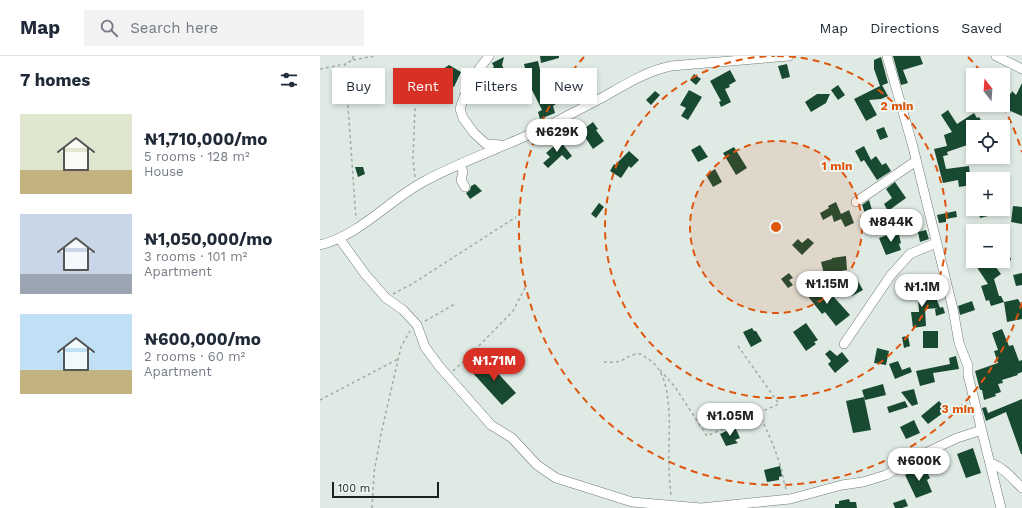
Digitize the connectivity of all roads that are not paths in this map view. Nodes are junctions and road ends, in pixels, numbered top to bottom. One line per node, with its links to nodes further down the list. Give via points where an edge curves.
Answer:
1 (490, 56): 9 (street, via 479,69 460,109 474,133 486,144)
2 (789, 56): 5 (street)
3 (887, 56): 10 (street)
4 (996, 56): 6 (street)
5 (692, 60): 7 (street, via 638,77)
6 (1022, 69)
7 (545, 127): 8 (street); 9 (street)
8 (551, 138)
9 (503, 146): 11 (street)
10 (916, 161): 13 (street); 15 (street)
11 (460, 164): 12 (street, via 463,172 461,180); 14 (street, via 423,182 396,199 376,216)
12 (465, 187)
13 (856, 202)
14 (339, 238): 16 (street); 18 (street, via 386,298 403,310 417,325 425,347 491,425 512,438 537,465 556,478 632,502 701,508 790,499 886,475 957,438)
15 (936, 243): 17 (street, via 910,254 891,275); 18 (street)
16 (320, 245)
17 (844, 344)
18 (982, 430): 19 (street)
19 (991, 463): 20 (street, via 999,466); 21 (street)
20 (1022, 488)
21 (1001, 508)

